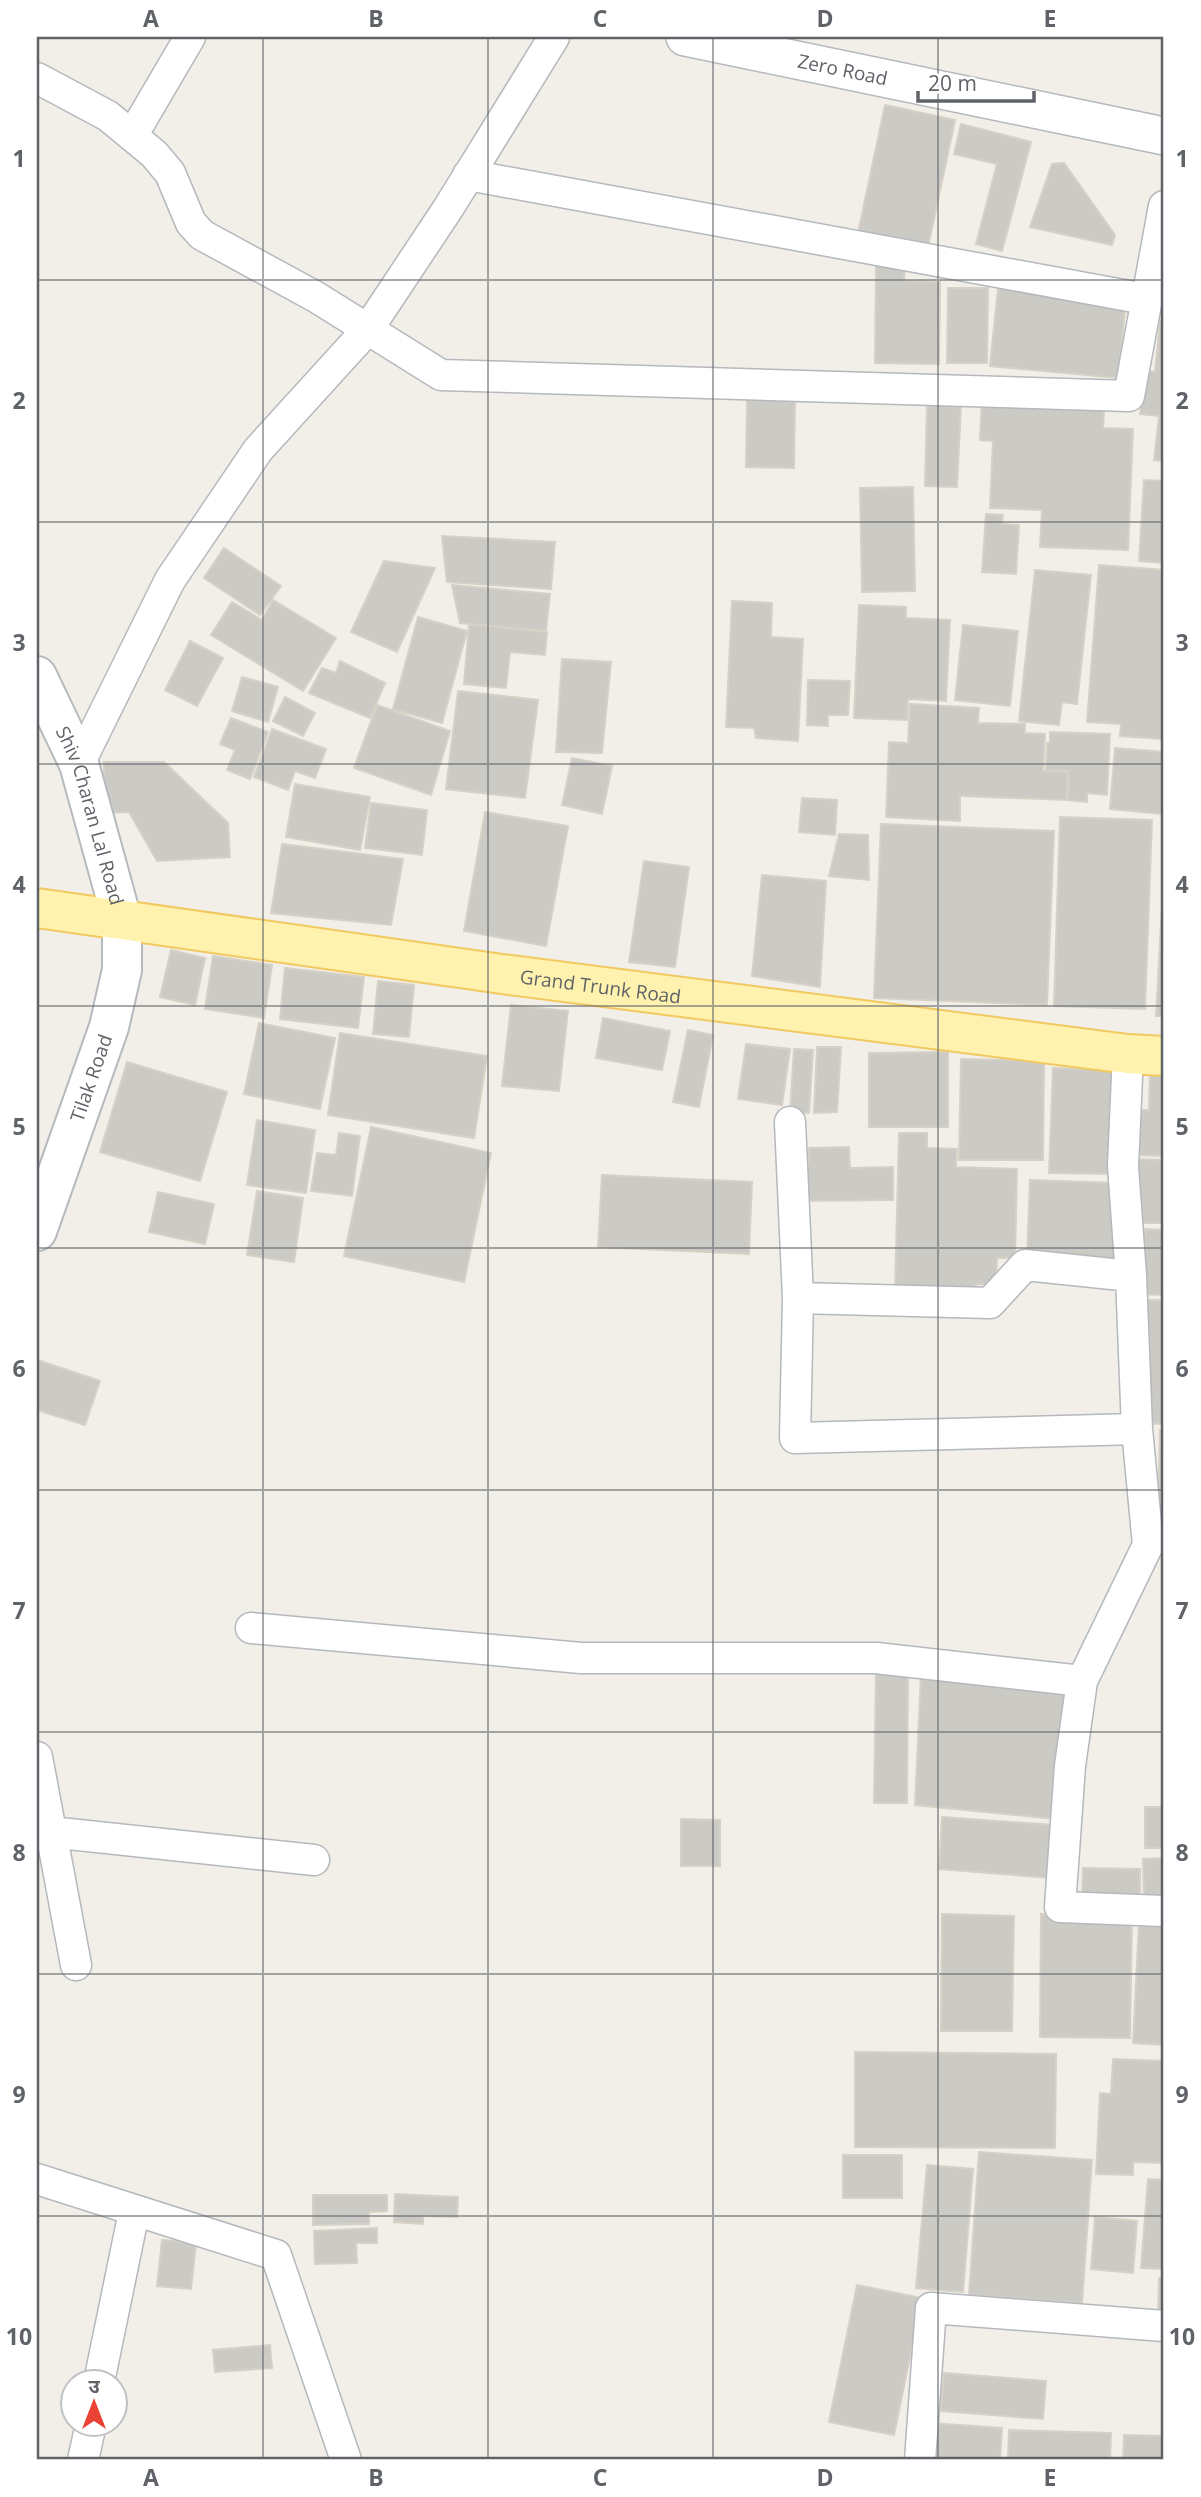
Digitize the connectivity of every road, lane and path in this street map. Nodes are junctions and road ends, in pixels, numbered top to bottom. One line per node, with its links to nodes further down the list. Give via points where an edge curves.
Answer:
1 (191, 37): 5 (street)
2 (554, 37): 7 (street)
3 (685, 37): 6 (street, Zero Road)
4 (37, 78): 5 (street, via 108,116)
5 (132, 136): 10 (street, via 170,173 191,223 202,235)
6 (1164, 136)
7 (468, 175): 9 (street); 10 (street)
8 (1164, 206): 9 (street)
9 (1145, 299): 10 (street, via 1129,396 441,375)
10 (368, 329): 12 (street, via 258,450 170,580)
11 (37, 676): 12 (main road, Shiv Charan Lal Road)
12 (79, 764): 14 (main road, Shiv Charan Lal Road)
13 (37, 908): 14 (main road, Grand Trunk Road)
14 (122, 920): 15 (main road, Grand Trunk Road, via 502,974); 17 (main road, Tilak Road, via 122,970 109,1027)
15 (1146, 1055): 18 (street, via 1123,1166)
16 (790, 1122): 19 (street)
17 (37, 1231)
18 (1131, 1276): 19 (street, via 1025,1265 990,1303); 20 (street)
19 (798, 1298): 20 (street, via 795,1438)
20 (1137, 1429): 21 (street)
21 (1156, 1546): 23 (street)
22 (251, 1628): 23 (street, via 581,1658 876,1658)
23 (1082, 1681): 28 (street, via 1059,1907)
24 (37, 1756): 25 (street)
25 (50, 1832): 26 (street); 27 (street)
26 (314, 1860)
27 (46, 1863): 29 (street)
28 (1164, 1911)
29 (76, 1965)
30 (37, 2179): 31 (street)
31 (134, 2212): 33 (street); 36 (street, via 276,2255)
32 (1164, 2326): 37 (street, via 932,2308)
33 (102, 2368)
34 (88, 2438): 35 (street)
35 (83, 2460)
36 (346, 2460)
37 (920, 2460)

